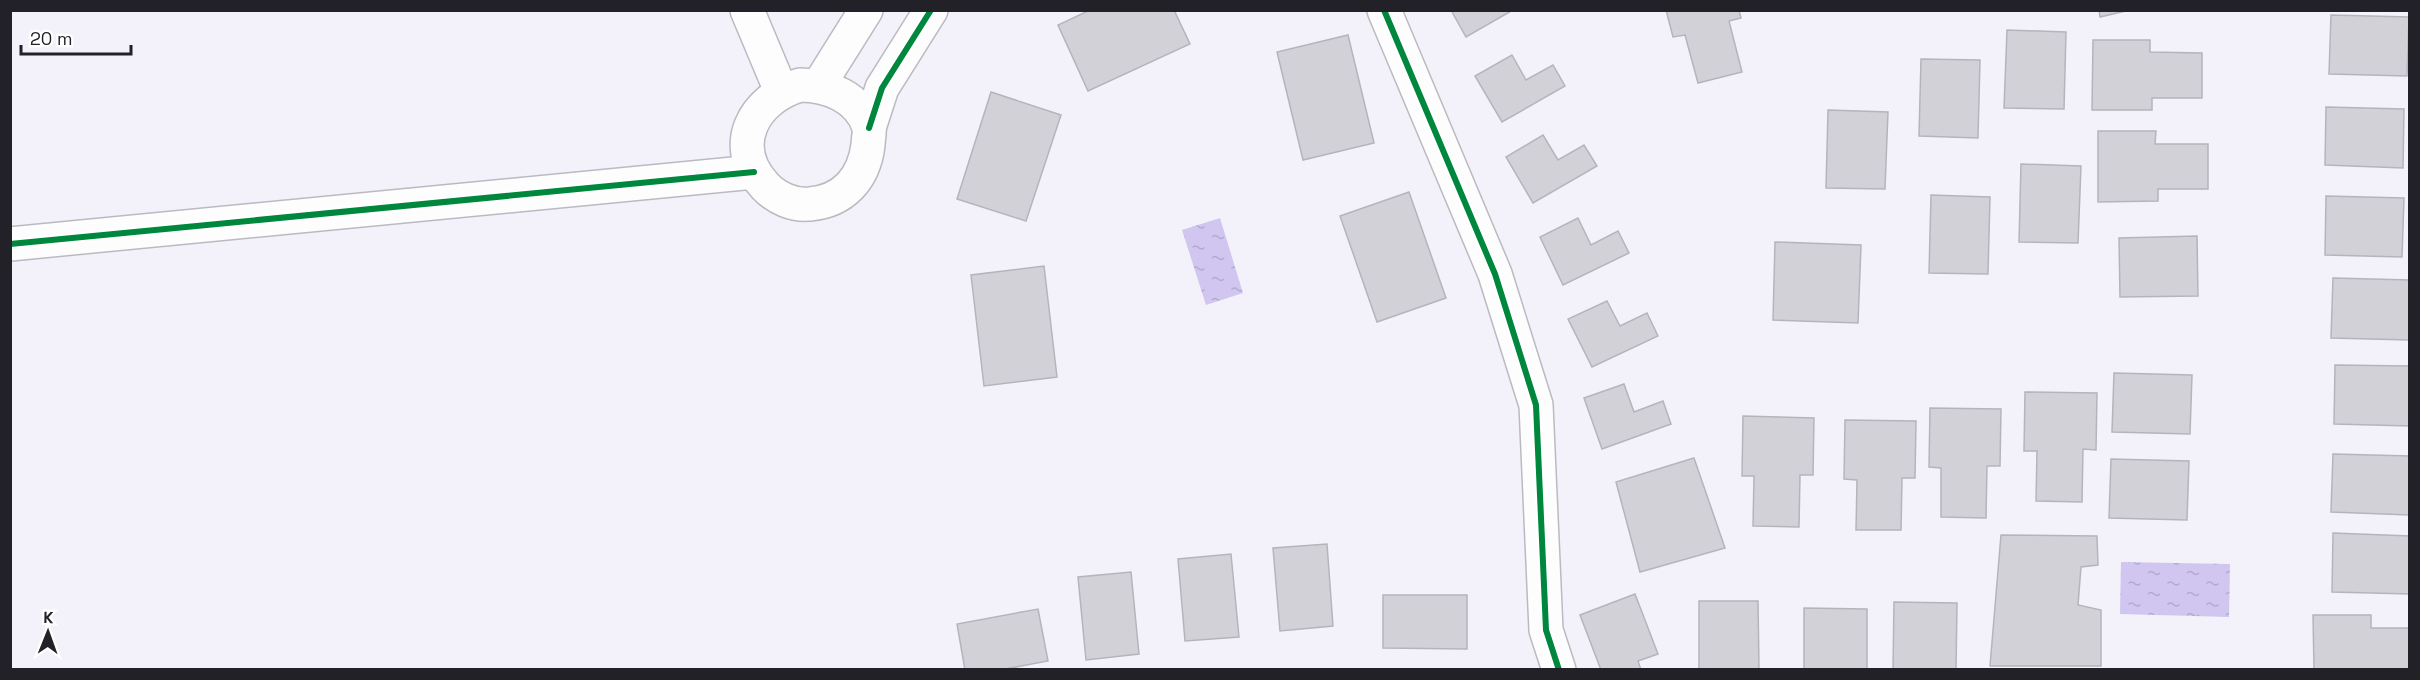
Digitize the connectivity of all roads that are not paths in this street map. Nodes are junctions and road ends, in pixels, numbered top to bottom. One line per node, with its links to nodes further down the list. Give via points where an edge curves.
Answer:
1 (747, 10): 6 (street)
2 (866, 10): 5 (street)
3 (931, 10): 7 (street, via 882,88)
4 (1384, 10): 10 (street, via 1495,274 1536,405 1546,630)
5 (819, 85): 6 (street); 7 (street, via 853,103)
6 (781, 91): 8 (street, via 754,117 748,135 748,154)
7 (869, 128): 8 (street, via 866,161 857,179 842,194 823,203 803,205 783,200 766,188)
8 (754, 172): 9 (street)
9 (10, 244)
10 (1559, 669)

